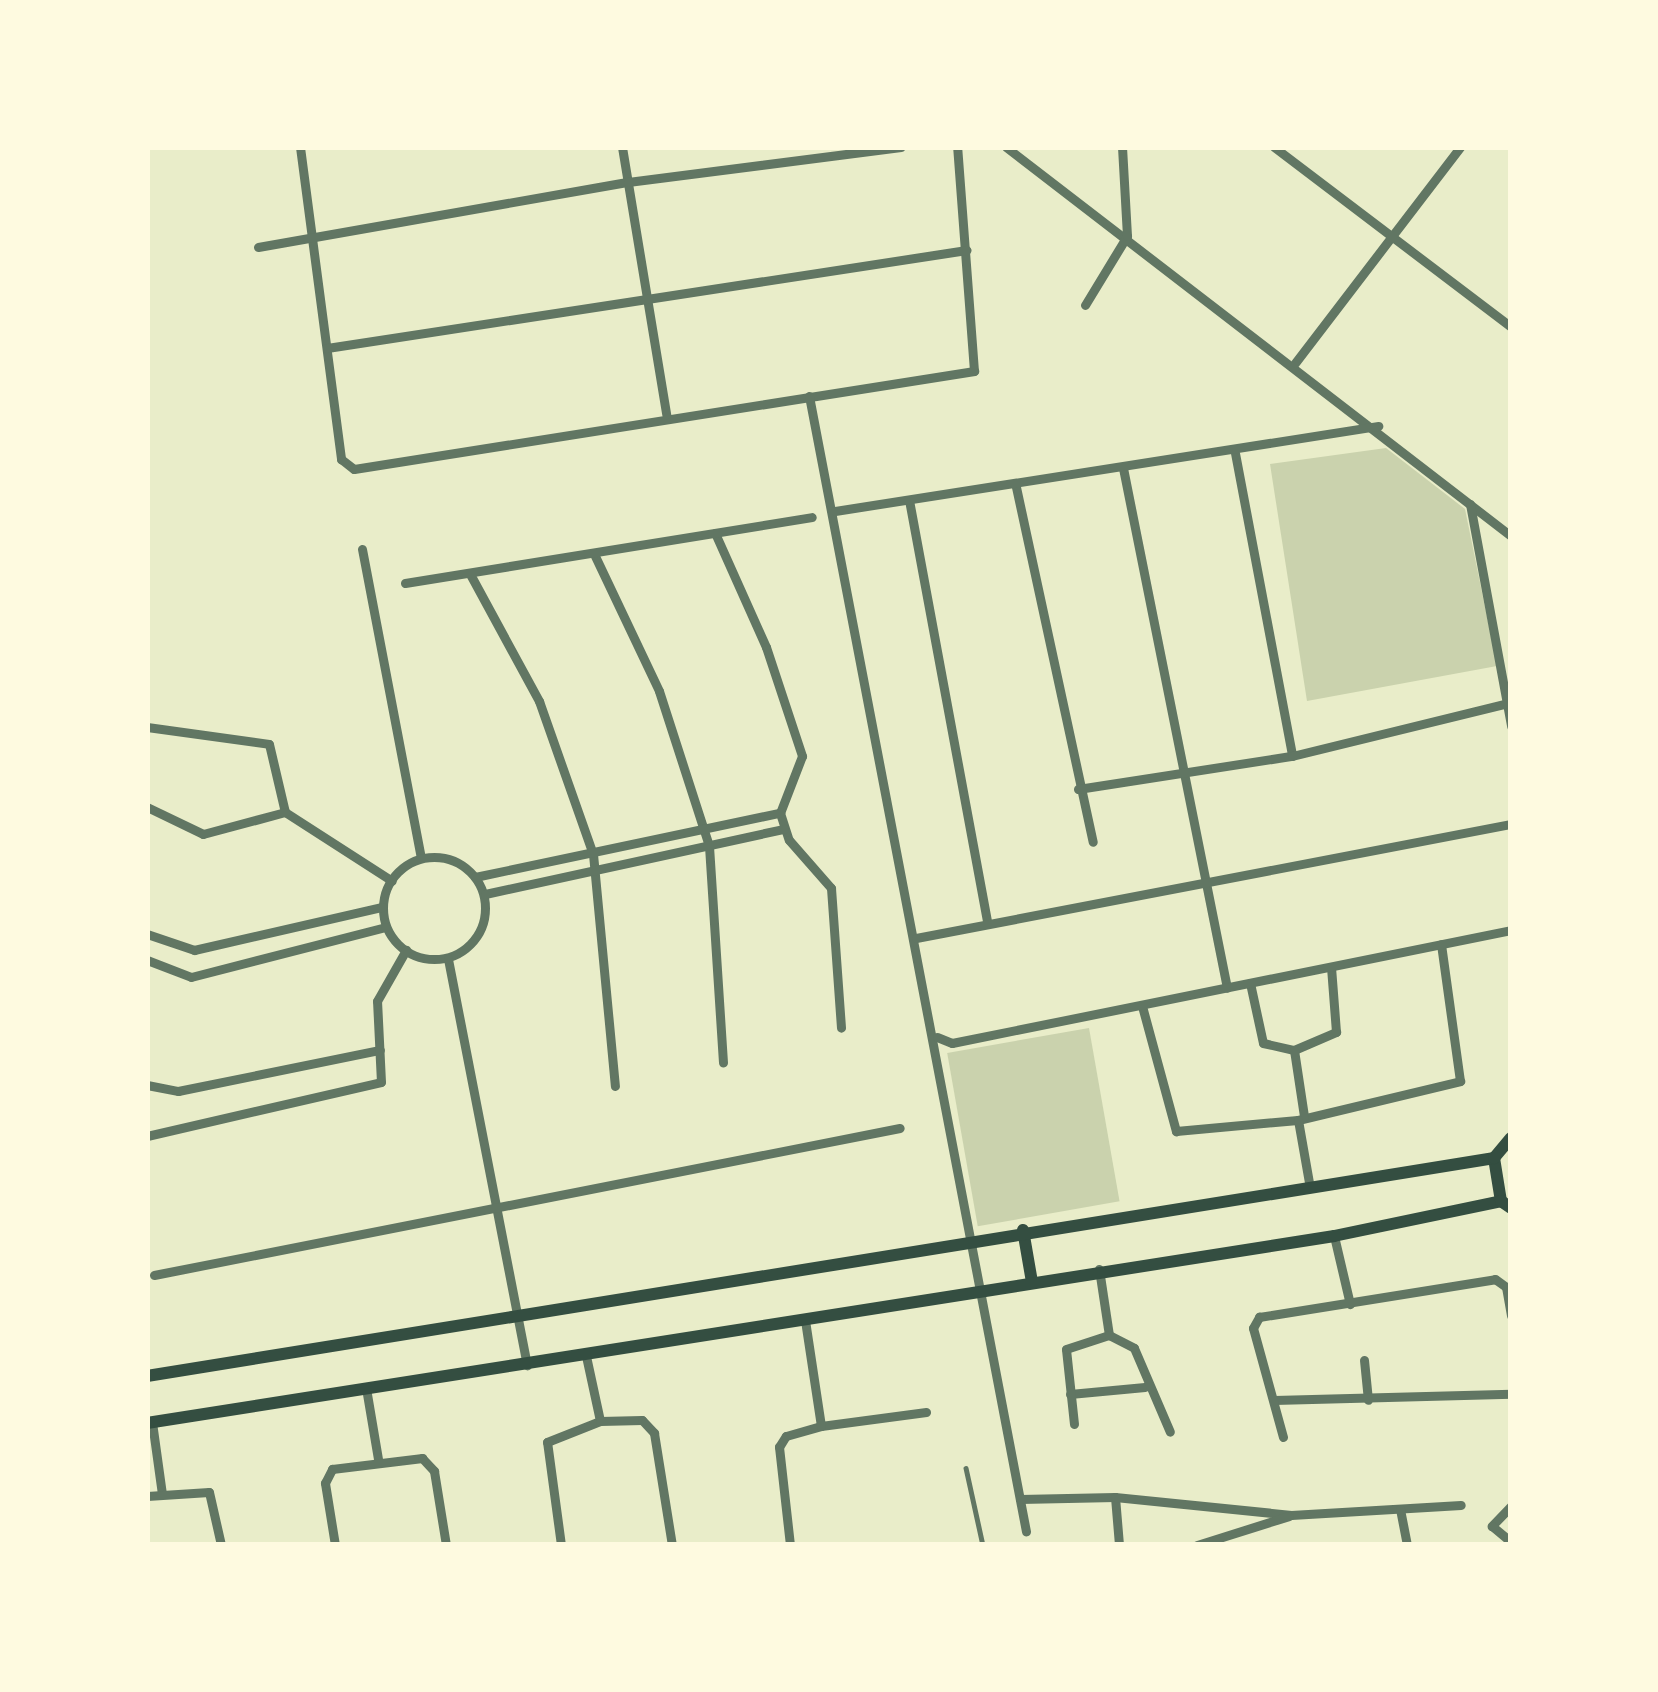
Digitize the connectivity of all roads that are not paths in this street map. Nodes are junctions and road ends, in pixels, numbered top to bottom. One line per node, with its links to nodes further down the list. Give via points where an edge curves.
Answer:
1 (300, 147): 11 (street)
2 (622, 147): 9 (street)
3 (901, 147): 9 (street)
4 (957, 147): 14 (street)
5 (1006, 147): 10 (street)
6 (1122, 147): 10 (street)
7 (1274, 147): 12 (street)
8 (1460, 147): 12 (street)
9 (628, 182): 11 (street); 15 (street)
10 (1127, 236): 16 (street); 19 (street)
11 (312, 238): 13 (street); 18 (street)
12 (1391, 239): 17 (street); 19 (street)
13 (258, 247)
14 (967, 250): 15 (street); 20 (street, via 976,369)
15 (645, 297): 18 (street); 21 (street)
16 (1084, 305)
17 (1511, 327)
18 (327, 349): 21 (street, via 344,466)
19 (1295, 363): 22 (street)
20 (809, 396): 21 (street); 28 (street)
21 (666, 414)
22 (1378, 426): 23 (street); 27 (street)
23 (1235, 453): 24 (street); 39 (street)
24 (1123, 469): 25 (street); 40 (street)
25 (1016, 488): 26 (street); 41 (street)
26 (909, 500): 28 (street); 58 (street)
27 (1470, 504): 31 (street); 36 (street)
28 (836, 511): 62 (street)
29 (812, 517): 30 (street)
30 (715, 533): 33 (street); 44 (street, via 766,647 802,756)
31 (1511, 536)
32 (362, 549): 51 (street)
33 (595, 556): 34 (street); 46 (street, via 659,691)
34 (470, 574): 35 (street); 50 (street, via 539,701)
35 (405, 583)
36 (1507, 704): 37 (street); 39 (street)
37 (1511, 726)
38 (147, 727): 43 (street, via 269,744)
39 (1292, 756): 40 (street)
40 (1182, 774): 41 (street); 54 (street)
41 (1078, 789): 48 (street)
42 (147, 807): 43 (street, via 203,834)
43 (285, 812): 55 (street)
44 (780, 814): 46 (street); 47 (street)
45 (1511, 824): 54 (street)
46 (704, 829): 49 (street); 50 (street)
47 (784, 829): 49 (street); 71 (street, via 831,888)
48 (1093, 842)
49 (710, 846): 52 (street); 75 (street)
50 (592, 854): 52 (street); 53 (street)
51 (422, 857): 53 (street, via 455,861); 55 (street)
52 (596, 872): 56 (street); 77 (street)
53 (475, 877): 56 (street)
54 (1206, 879): 58 (street); 69 (street)
55 (392, 880): 57 (street)
56 (485, 894): 65 (street, via 482,929)
57 (382, 907): 59 (street); 61 (street, via 194,950)
58 (987, 922): 62 (street)
59 (386, 927): 64 (street); 66 (street, via 191,977)
60 (1511, 930): 63 (street)
61 (147, 934)
62 (916, 938): 72 (street)
63 (1441, 944): 67 (street); 78 (street, via 1460,1082)
64 (406, 950): 65 (street); 73 (street, via 377,1000)
65 (448, 959): 85 (street)
66 (147, 960)
67 (1331, 968): 68 (street); 74 (street, via 1337,1028 1326,1041)
68 (1250, 983): 69 (street); 74 (street, via 1259,1034 1271,1049)
69 (1227, 988): 70 (street)
70 (1142, 1006): 72 (street, via 952,1043); 78 (street, via 1176,1131)
71 (841, 1028)
72 (937, 1037): 88 (street, via 933,1064)
73 (380, 1050): 76 (street, via 178,1091); 80 (street, via 381,1082)
74 (1294, 1050): 78 (street)
75 (723, 1063)
76 (147, 1085)
77 (615, 1086)
78 (1301, 1118): 83 (street)
79 (900, 1128): 85 (street)
80 (147, 1136)
81 (1511, 1138): 82 (main road)
82 (1494, 1158): 83 (main road); 84 (main road)
83 (1310, 1188): 86 (main road)
84 (1506, 1204): 87 (main road)
85 (494, 1207): 90 (street); 94 (street)
86 (1023, 1229): 88 (main road); 91 (main road)
87 (1334, 1236): 89 (main road); 93 (street)
88 (965, 1240): 92 (street); 94 (main road)
89 (1099, 1269): 91 (main road); 97 (street)
90 (154, 1275)
91 (1032, 1282): 92 (main road)
92 (978, 1292): 96 (main road); 120 (street)
93 (1350, 1304): 95 (street, via 1501,1280); 106 (street, via 1256,1322)
94 (520, 1314): 100 (street); 101 (main road)
95 (1511, 1316)
96 (806, 1320): 98 (main road); 112 (street)
97 (1109, 1335): 102 (street, via 1125,1340); 104 (street, via 1066,1349)
98 (586, 1356): 100 (main road); 109 (street)
99 (1364, 1360): 107 (street)
100 (526, 1364): 103 (main road)
101 (147, 1376)
102 (1145, 1387): 104 (street); 113 (street, via 1162,1403)
103 (366, 1388): 110 (main road); 115 (street)
104 (1070, 1394): 111 (street)
105 (1511, 1394): 107 (street)
106 (1274, 1400): 107 (street); 114 (street)
107 (1368, 1400)
108 (926, 1412): 112 (street)
109 (600, 1421): 131 (street, via 547,1442); 132 (street, via 649,1424)
110 (149, 1422): 117 (street)
111 (1073, 1424)
112 (821, 1426): 133 (street, via 786,1436 779,1447)
113 (1170, 1432)
114 (1283, 1437)
115 (378, 1459): 129 (street, via 327,1475); 130 (street, via 428,1463)
116 (966, 1468): 134 (lane)
117 (162, 1494): 118 (street); 128 (street, via 209,1492)
118 (147, 1496)
119 (1114, 1497): 120 (street); 124 (street); 135 (street)
120 (1020, 1499): 125 (street)
121 (1461, 1504): 123 (street)
122 (1511, 1506): 127 (street, via 1492,1526)
123 (1400, 1509): 124 (street); 137 (street)
124 (1291, 1516): 126 (street)
125 (1026, 1531)
126 (1228, 1541): 136 (street)
127 (1511, 1542)
128 (220, 1545)
129 (335, 1545)
130 (446, 1545)
131 (561, 1545)
132 (672, 1545)
133 (790, 1545)
134 (983, 1545)
135 (1119, 1545)
136 (1197, 1545)
137 (1407, 1545)

